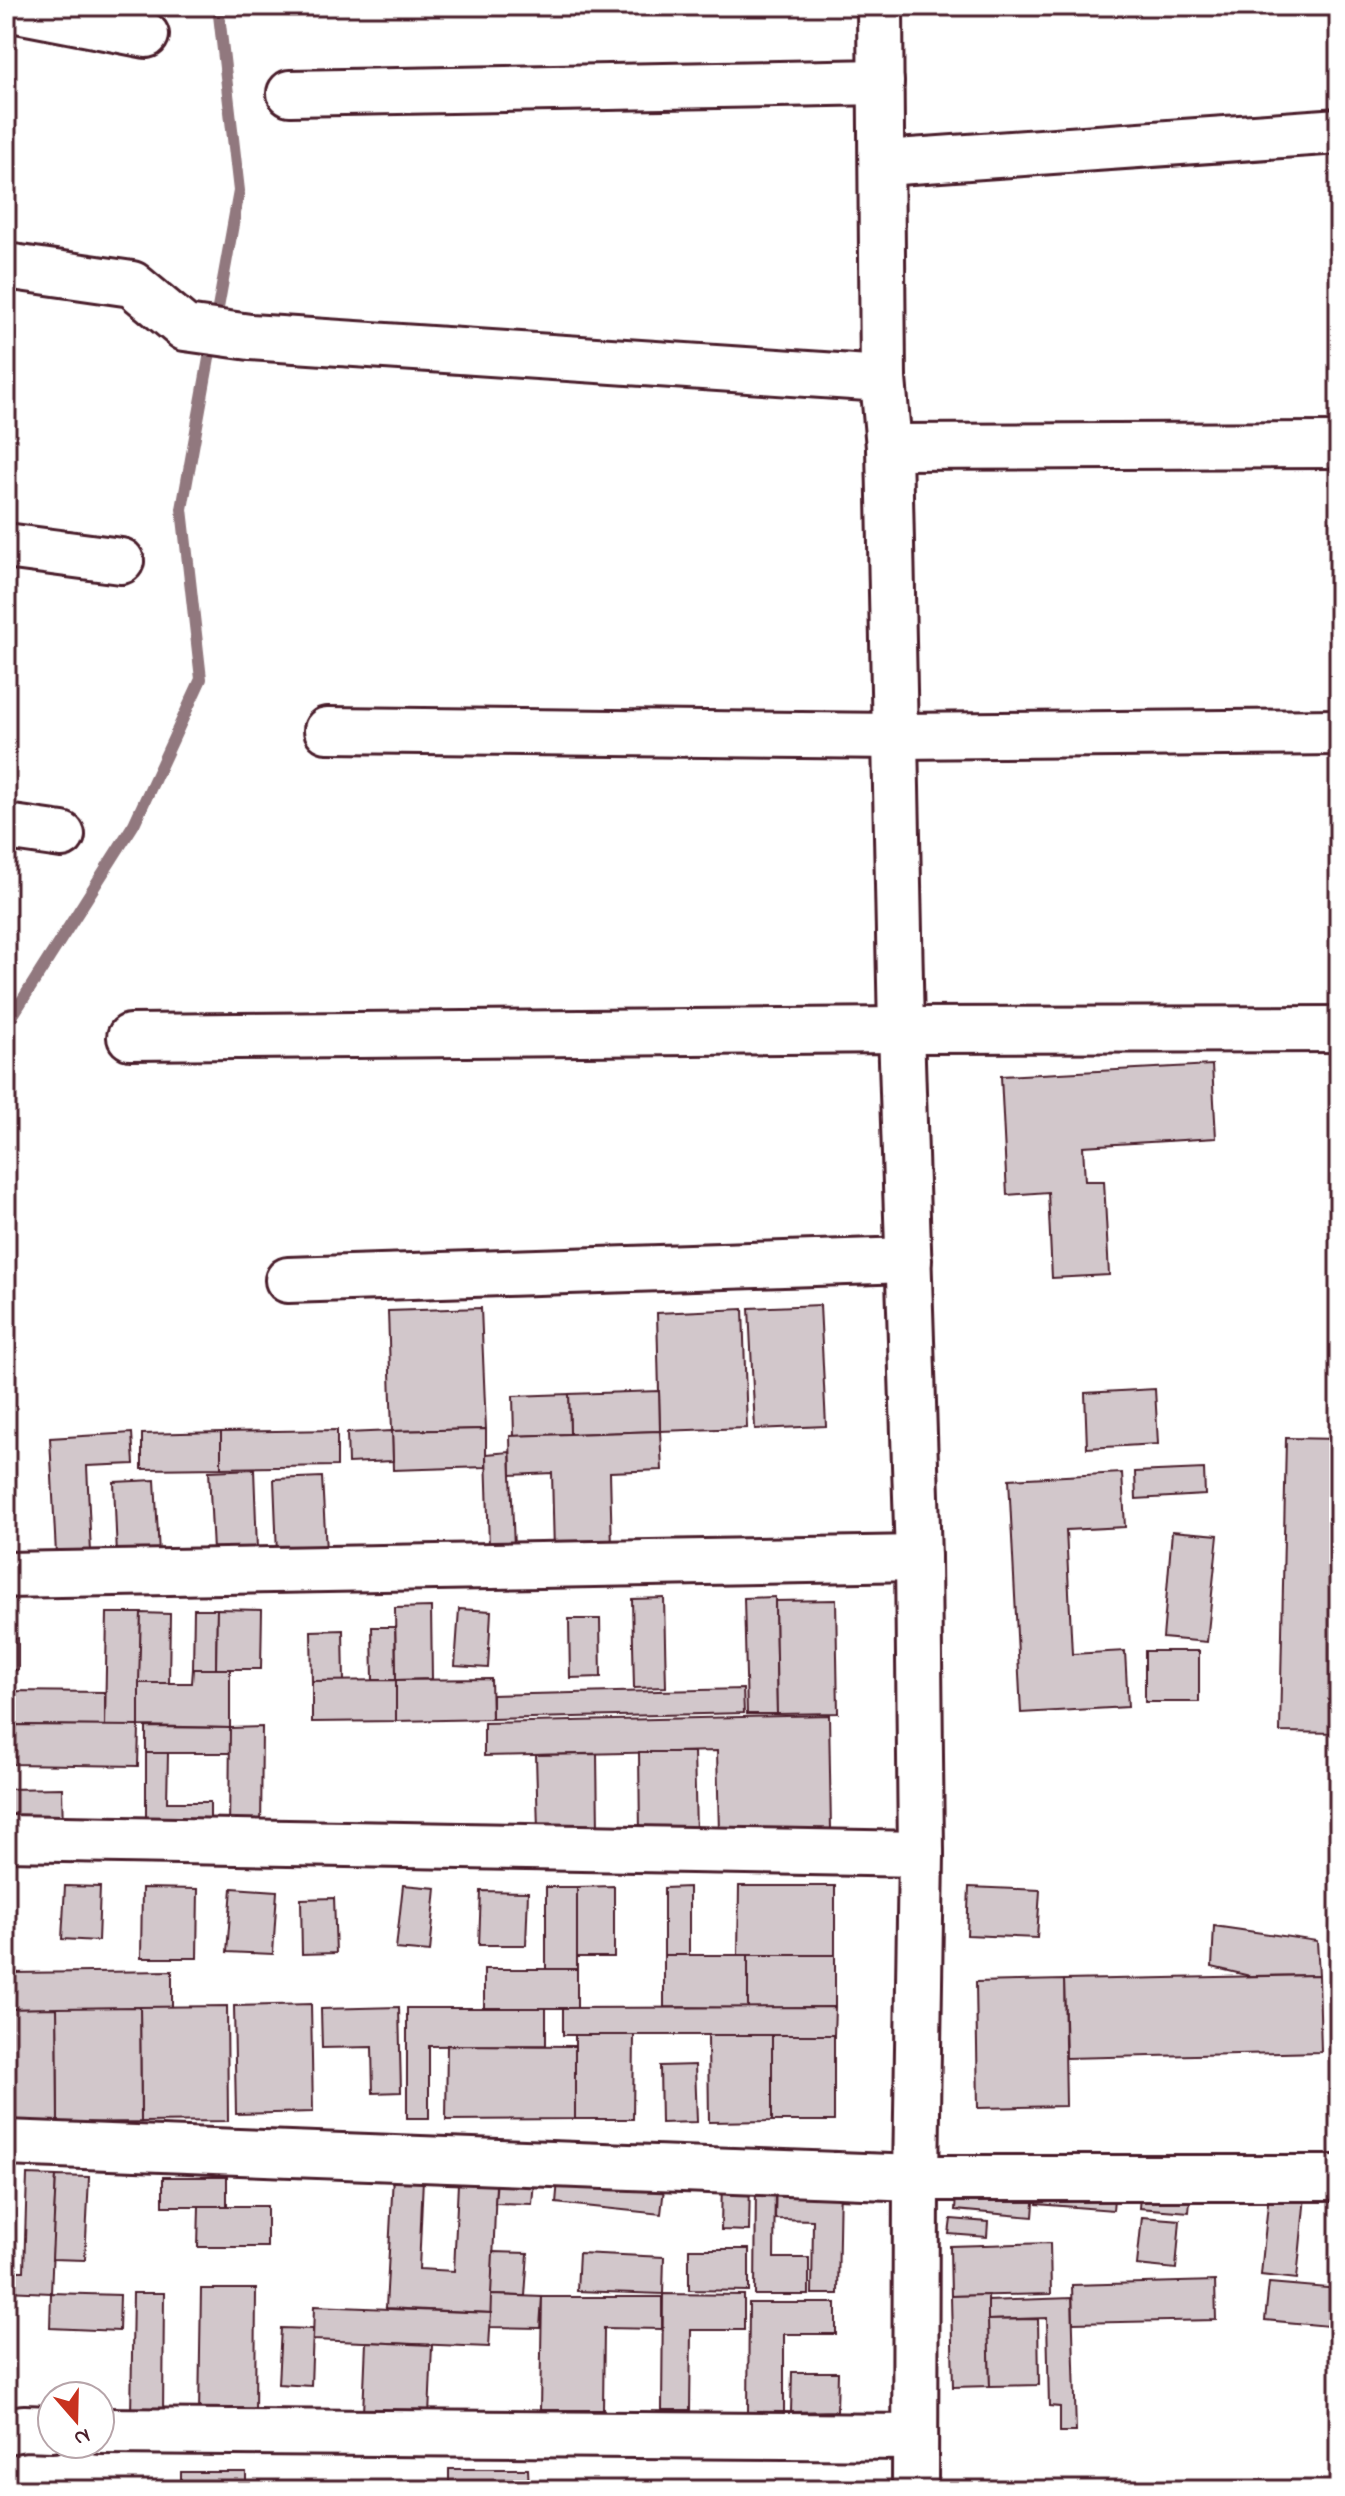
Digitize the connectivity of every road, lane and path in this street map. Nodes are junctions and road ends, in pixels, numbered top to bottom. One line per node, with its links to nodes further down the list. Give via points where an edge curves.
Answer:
1 (880, 6): 4 (street)
2 (6, 8): 3 (street)
3 (146, 35)
4 (881, 82): 5 (street); 7 (street)
5 (290, 93)
6 (1339, 131): 7 (street)
7 (883, 163): 9 (street)
8 (6, 266): 9 (street, via 132,284 185,328 250,337)
9 (883, 379): 11 (street)
10 (1339, 445): 11 (street)
11 (889, 447): 16 (street)
12 (6, 546): 13 (street)
13 (121, 561)
14 (327, 730): 16 (street)
15 (1339, 732): 16 (street)
16 (897, 736): 20 (street)
17 (6, 827): 18 (street)
18 (62, 835)
19 (1339, 1029): 20 (street)
20 (901, 1030): 21 (street); 22 (street)
21 (130, 1037)
22 (909, 1260): 23 (street); 24 (street)
23 (288, 1280)
24 (918, 1558): 25 (street); 27 (street)
25 (6, 1575)
26 (6, 1838): 27 (street)
27 (921, 1854): 29 (street)
28 (6, 2143): 29 (street)
29 (916, 2178): 30 (street); 32 (street)
30 (1339, 2178)
31 (116, 2431): 32 (street)
32 (913, 2437): 33 (street)
33 (915, 2490)

